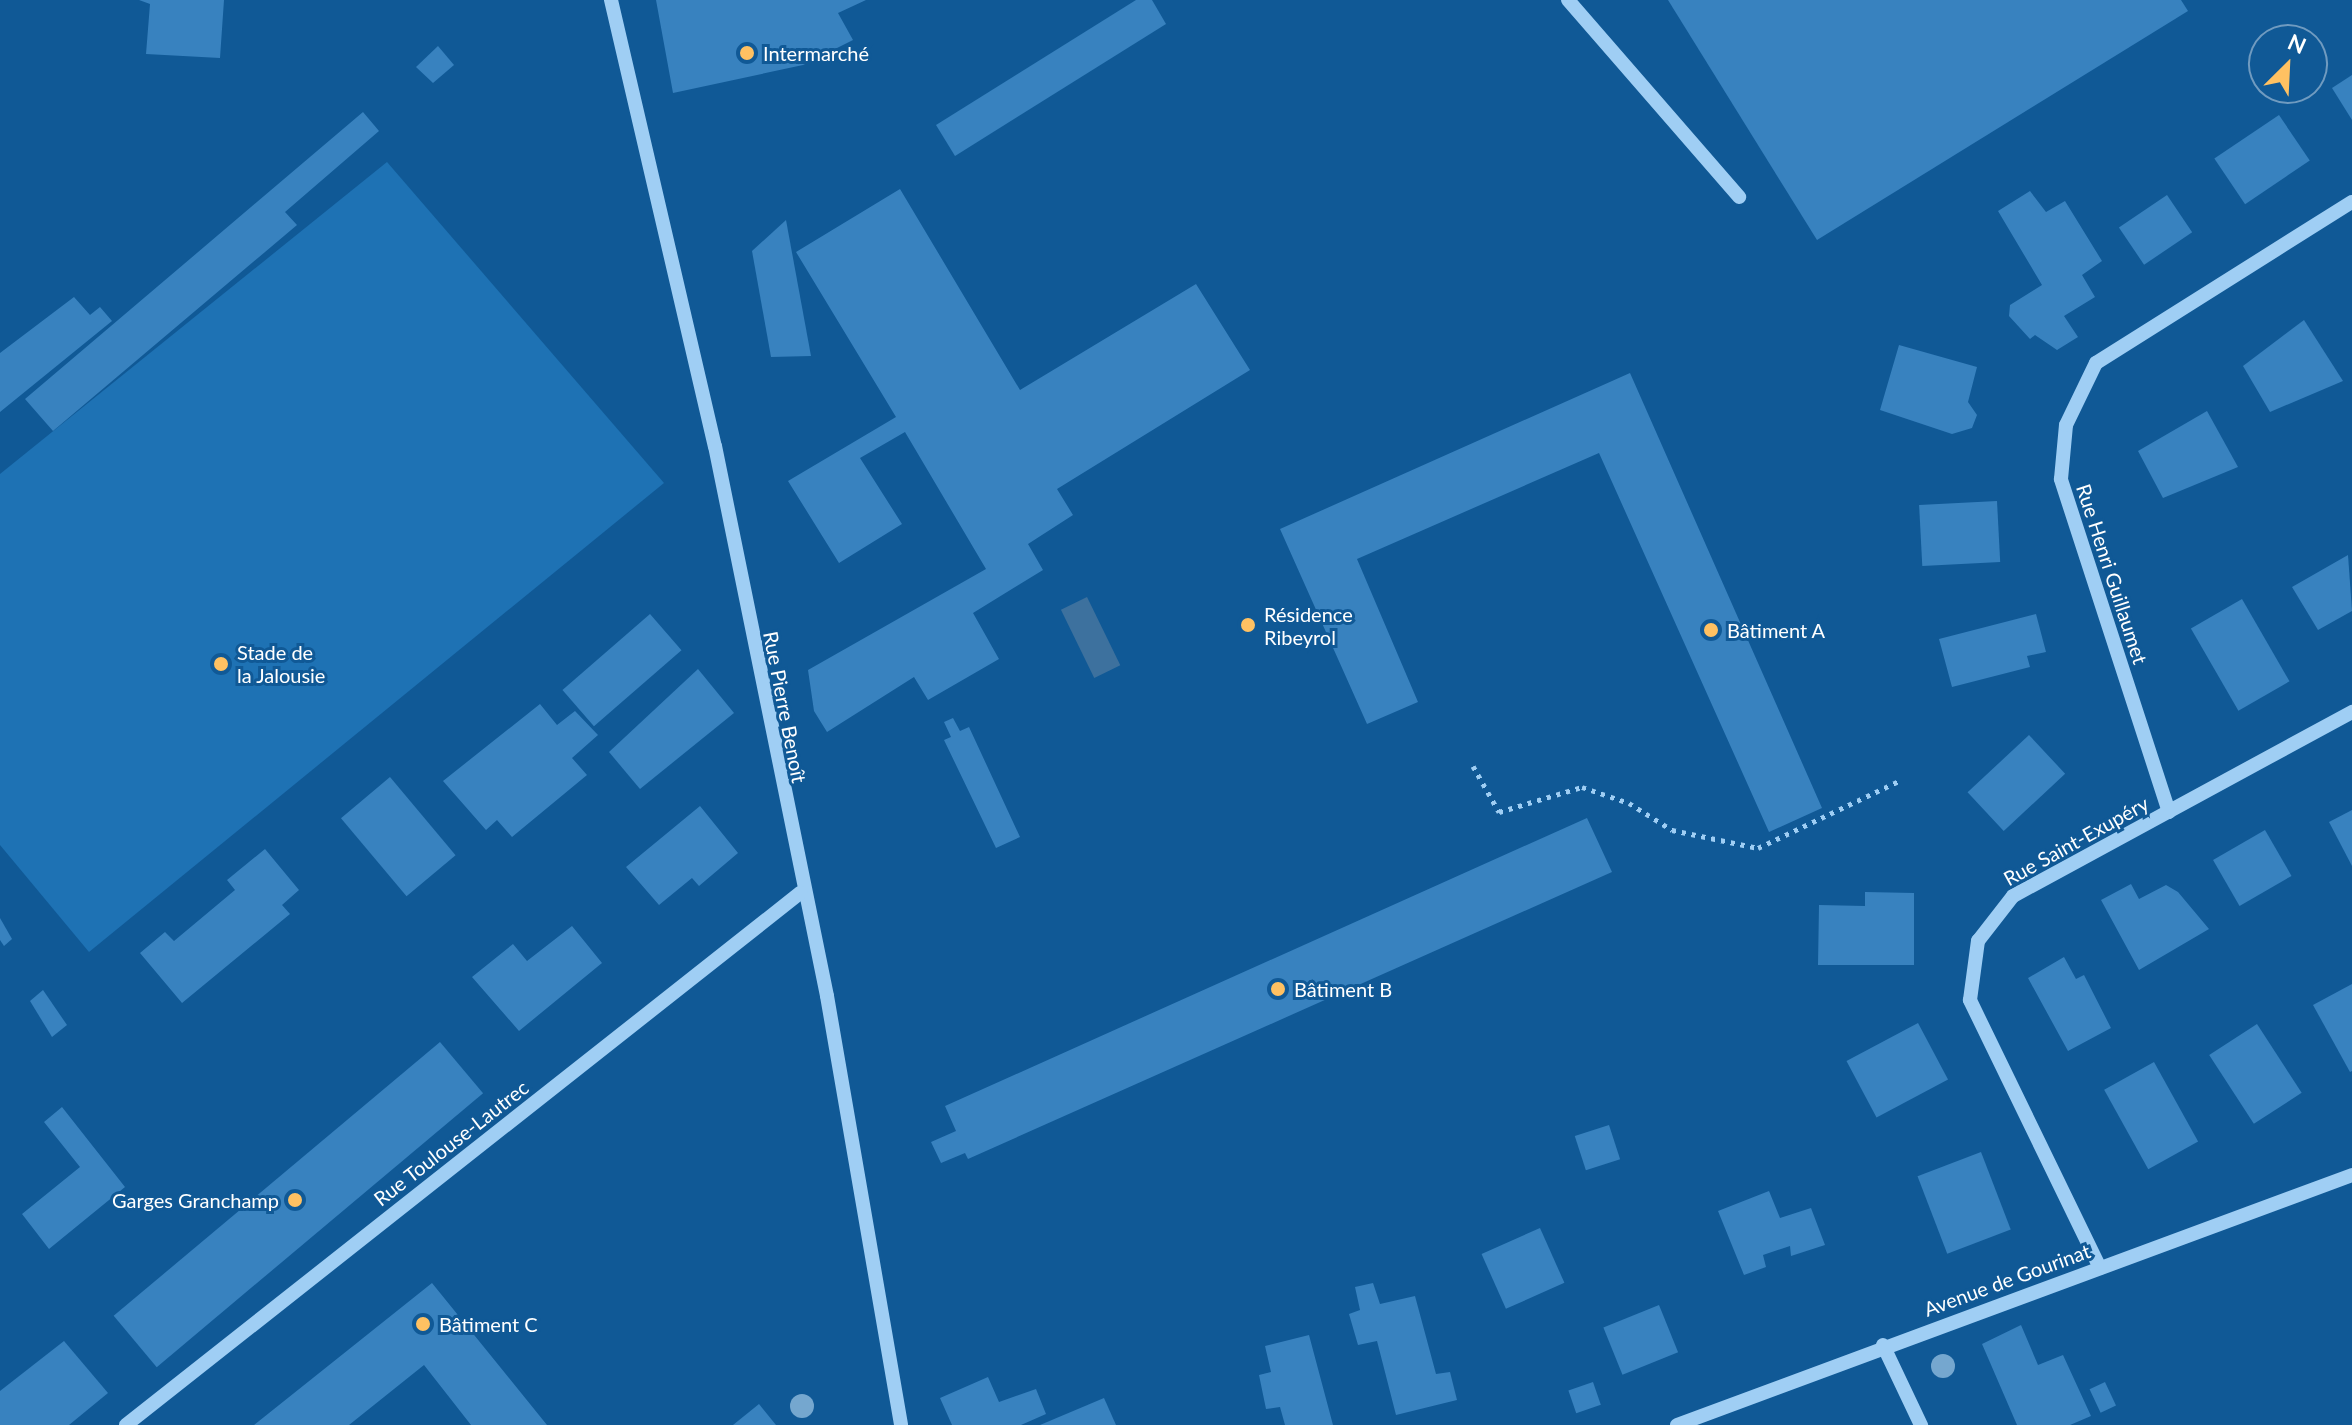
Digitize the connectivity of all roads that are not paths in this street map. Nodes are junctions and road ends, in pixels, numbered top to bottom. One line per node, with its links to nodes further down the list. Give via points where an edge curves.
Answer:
1 (611, 0): 7 (street, Rue Pierre Benoît, via 715,446)
2 (1568, 0): 3 (street)
3 (1739, 197)
4 (2352, 202): 6 (street, Rue Henri Guillaumet, via 2096,363 2066,425 2061,479)
5 (2352, 712): 6 (street, Rue Saint-Exupéry)
6 (2169, 812): 9 (street, Rue Saint-Exupéry, via 2013,896 1978,941 1970,1000)
7 (800, 893): 11 (street, Rue Toulouse-Lautrec); 12 (street, Rue Pierre Benoît, via 827,996)
8 (2352, 1175): 9 (street, Avenue de Gourinat)
9 (2100, 1268): 10 (street, Avenue de Gourinat)
10 (1883, 1345): 13 (street, Avenue de Gourinat); 14 (street)
11 (126, 1425)
12 (901, 1425)
13 (1677, 1425)
14 (1921, 1425)

